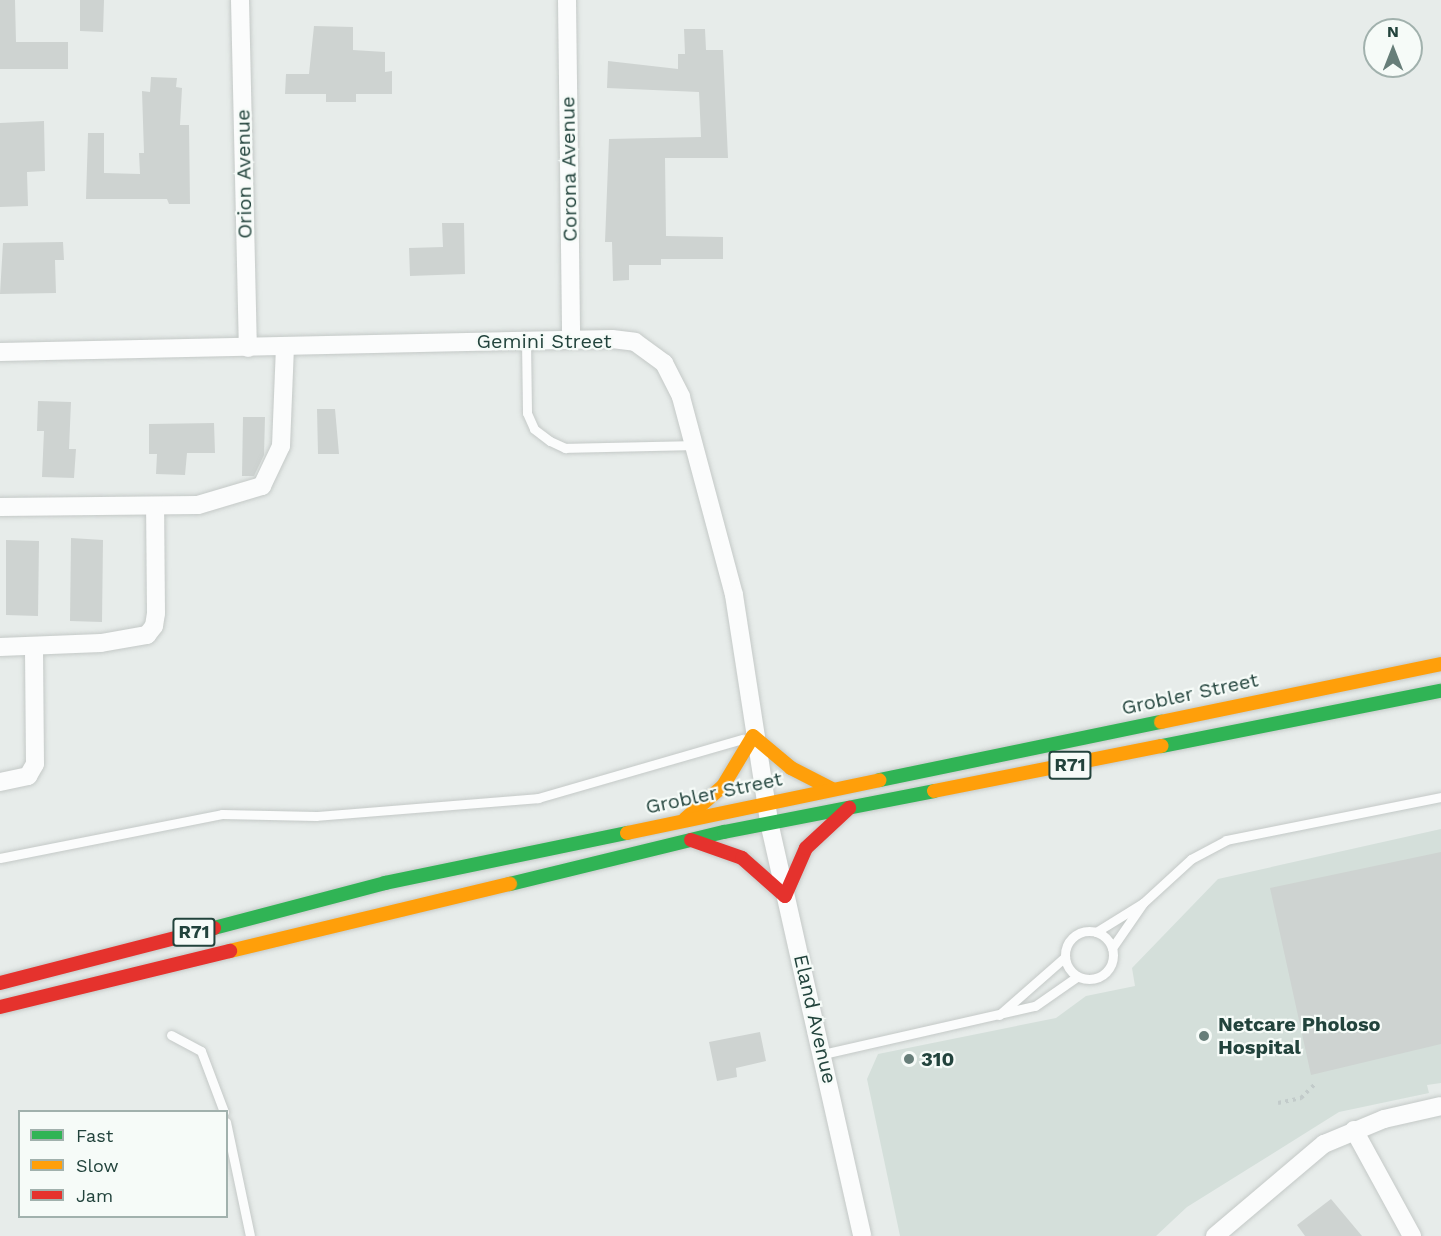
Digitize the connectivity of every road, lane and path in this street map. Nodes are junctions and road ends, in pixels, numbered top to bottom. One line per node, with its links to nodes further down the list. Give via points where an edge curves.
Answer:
1 (240, 0): 6 (street, Orion Avenue)
2 (567, 0): 3 (street, Corona Avenue)
3 (571, 338): 4 (street, Gemini Street); 8 (street, Gemini Street, via 634,342 664,363 675,379)
4 (526, 340): 5 (street, Gemini Street); 8 (lane, via 527,413 534,429 550,441 565,448)
5 (285, 347): 6 (street, Gemini Street); 10 (street, via 281,446 269,479 247,494 220,502)
6 (248, 348): 7 (street, Gemini Street)
7 (0, 352)
8 (693, 445): 15 (street, Gemini Street, via 734,595)
9 (0, 507): 10 (street)
10 (155, 507): 12 (street, via 156,613 154,626 147,635 137,640)
11 (0, 647): 12 (street)
12 (34, 647): 16 (street, via 34,764 28,776)
13 (1441, 664): 17 (main road, Grobler Street / R71)
14 (1441, 691): 20 (main road, Grobler Street / R71)
15 (753, 736): 17 (main road, via 791,768); 19 (street, Gemini Street); 21 (main road, via 723,786); 24 (lane, via 538,798 316,816 222,814)
16 (0, 783)
17 (832, 789): 19 (main road, Grobler Street / R71)
18 (1441, 797): 26 (lane, via 1226,840 1183,866)
19 (765, 802): 21 (main road, Grobler Street / R71); 22 (street, Eland Avenue)
20 (849, 808): 22 (main road, Grobler Street / R71); 25 (main road, via 807,848)
21 (683, 820): 31 (main road, Grobler Street / R71, via 385,883)
22 (769, 822): 23 (main road, Grobler Street / R71); 25 (street, Eland Avenue)
23 (691, 840): 25 (main road, via 742,858); 32 (main road, Grobler Street / R71)
24 (0, 858)
25 (785, 896): 35 (street, Eland Avenue)
26 (1143, 903): 27 (lane); 28 (lane)
27 (1096, 932): 28 (lane); 29 (lane, via 1073,936)
28 (1112, 948): 30 (lane, via 1111,964 1101,975)
29 (1065, 957): 30 (lane); 33 (lane)
30 (1078, 976): 33 (lane, via 1047,1001)
31 (1, 984)
32 (0, 1006)
33 (997, 1016): 35 (lane)
34 (171, 1035): 39 (lane, via 201,1051)
35 (823, 1054): 43 (street, Eland Avenue)
36 (1317, 1083): 37 (path, via 1300,1098)
37 (1278, 1103)
38 (1441, 1106): 40 (street)
39 (223, 1110)
40 (1354, 1130): 44 (street, via 1310,1155); 45 (street)
41 (228, 1132): 42 (lane)
42 (250, 1236)
43 (862, 1236)
44 (1215, 1236)
45 (1412, 1236)

